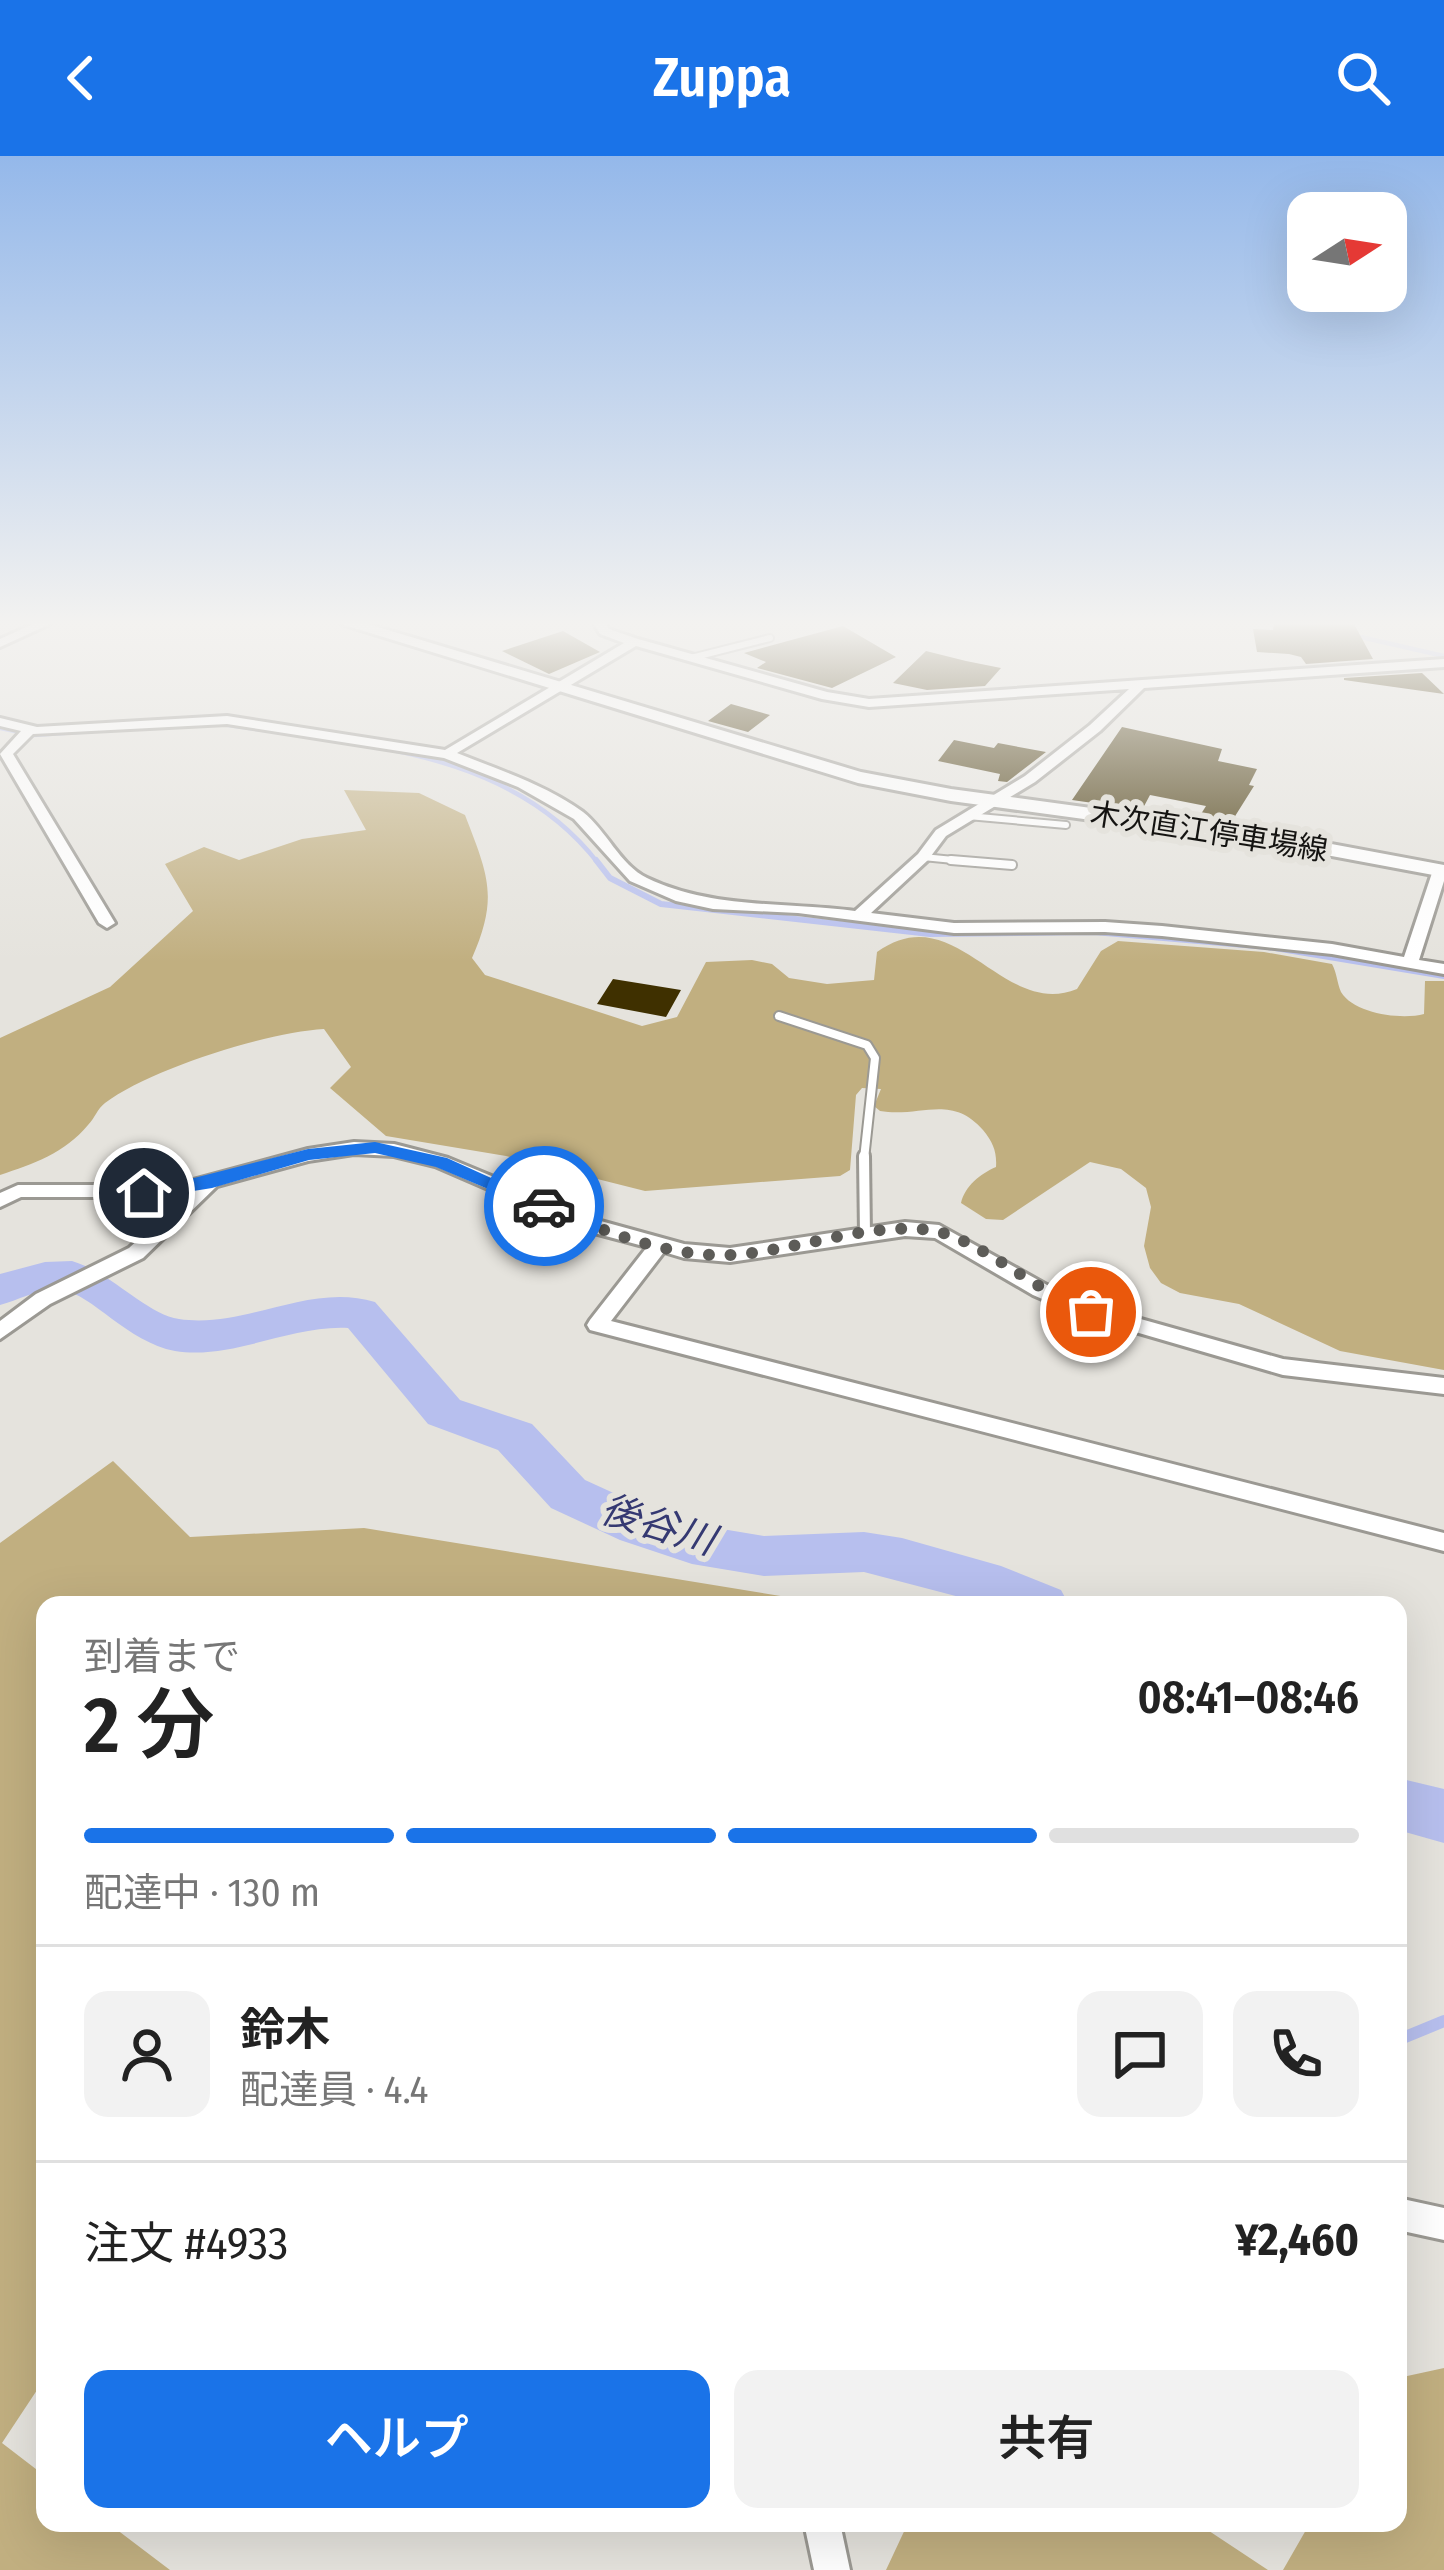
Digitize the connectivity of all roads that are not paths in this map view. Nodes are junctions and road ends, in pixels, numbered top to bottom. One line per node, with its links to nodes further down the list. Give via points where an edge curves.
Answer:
1 (23, 737): 14 (street, via 6,752)
2 (331, 737): 6 (street)
3 (474, 737): 6 (street)
4 (720, 737): 7 (main road, 木次直江停車場線, via 857,777)
5 (1084, 737): 7 (street)
6 (446, 754): 13 (street, via 579,816 620,866 657,890 713,904)
7 (990, 801): 8 (street); 12 (main road, 木次直江停車場線)
8 (968, 816): 9 (lane); 10 (street)
9 (1066, 825)
10 (923, 857): 11 (lane); 13 (street)
11 (1012, 866)
12 (1442, 871): 15 (street)
13 (859, 915): 15 (street, via 954,928 1162,931)
14 (107, 923)
15 (1410, 964): 16 (street)
16 (1444, 970)
17 (778, 1016): 20 (lane, via 867,1046 875,1058 861,1185)
18 (212, 1183): 19 (street, via 144,1193 18,1191); 21 (street, via 308,1155 394,1150); 22 (street, via 136,1253 43,1299)
19 (0, 1201)
20 (866, 1235): 21 (street, via 730,1255); 23 (street, via 939,1232 1091,1312 1283,1367)
21 (659, 1245): 24 (street, via 597,1325)
22 (0, 1332)
23 (1444, 1386)
24 (1444, 1542)
25 (1407, 2216): 26 (street)
26 (1444, 2224)
27 (824, 2532): 28 (street)
28 (832, 2570)

